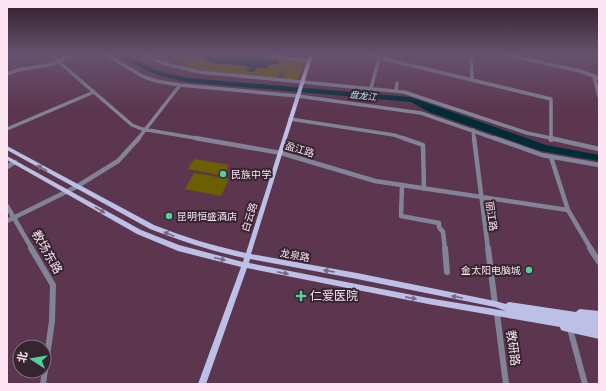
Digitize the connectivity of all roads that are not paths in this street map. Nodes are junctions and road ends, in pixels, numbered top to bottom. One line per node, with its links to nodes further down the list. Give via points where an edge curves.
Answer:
1 (72, 73): 17 (street, 盈江路)
2 (139, 73): 14 (street, via 147,78)
3 (211, 73): 12 (street)
4 (305, 73): 12 (main road, 白云路)
5 (375, 73): 15 (street)
6 (449, 73): 11 (street)
7 (472, 73): 11 (street)
8 (583, 73): 9 (street)
9 (594, 76): 10 (street); 19 (street)
10 (599, 78)
11 (472, 79): 24 (street, via 551,98)
12 (302, 83): 15 (street); 18 (main road, 白云路)
13 (397, 83): 16 (street)
14 (180, 85): 18 (street); 22 (street)
15 (371, 88): 16 (street)
16 (396, 91): 24 (street)
17 (94, 92): 21 (street); 22 (street, 盈江路, via 132,125)
18 (299, 95): 20 (main road, 白云路); 23 (street, via 421,113)
19 (599, 96)
20 (290, 119): 27 (main road, 白云路); 35 (street, via 394,135 423,145)
21 (7, 129)
22 (146, 130): 27 (street, 盈江路); 34 (street, via 118,161)
23 (473, 130): 28 (street); 37 (street, 丽江路)
24 (551, 140): 26 (street)
25 (7, 148): 34 (main road, 龙泉路, one-way to 25)
26 (599, 149)
27 (281, 153): 33 (street, 盈江路, via 367,179); 42 (main road, 白云路)
28 (551, 156): 31 (street); 39 (street)
29 (7, 158): 30 (main road, 龙泉路)
30 (15, 162): 32 (street); 36 (main road, 龙泉路)
31 (599, 165)
32 (7, 167)
33 (402, 186): 35 (street, 盈江路); 45 (street, via 401,216 439,223 443,232)
34 (76, 187): 36 (street); 42 (main road, 龙泉路, one-way to 34, via 170,235)
35 (424, 189): 37 (street, 盈江路)
36 (66, 191): 40 (street); 44 (main road, 龙泉路, one-way to 44, via 159,241)
37 (481, 198): 39 (street, 盈江路); 46 (street, 丽江路)
38 (7, 206): 40 (street, 教场东路)
39 (568, 210): 43 (street)
40 (14, 218): 41 (street); 55 (street, 教场东路, via 53,285 52,321)
41 (7, 221)
42 (247, 256): 44 (main road, 白云路); 46 (main road, 龙泉路, one-way to 42)
43 (599, 262)
44 (245, 265): 47 (main road, 龙泉路, one-way to 47); 56 (main road, 白云路)
45 (447, 272)
46 (495, 304): 48 (main road, via 531,304); 49 (main road); 51 (main road, 龙泉路)
47 (497, 314): 50 (main road, 龙泉路); 57 (street, 教研路)
48 (599, 315)
49 (599, 319)
50 (552, 322): 52 (main road); 53 (main road, 龙泉路)
51 (599, 325)
52 (570, 329): 54 (main road); 58 (street)
53 (599, 330)
54 (599, 335)
55 (43, 384)
56 (202, 384)
57 (506, 384)
58 (585, 384)

